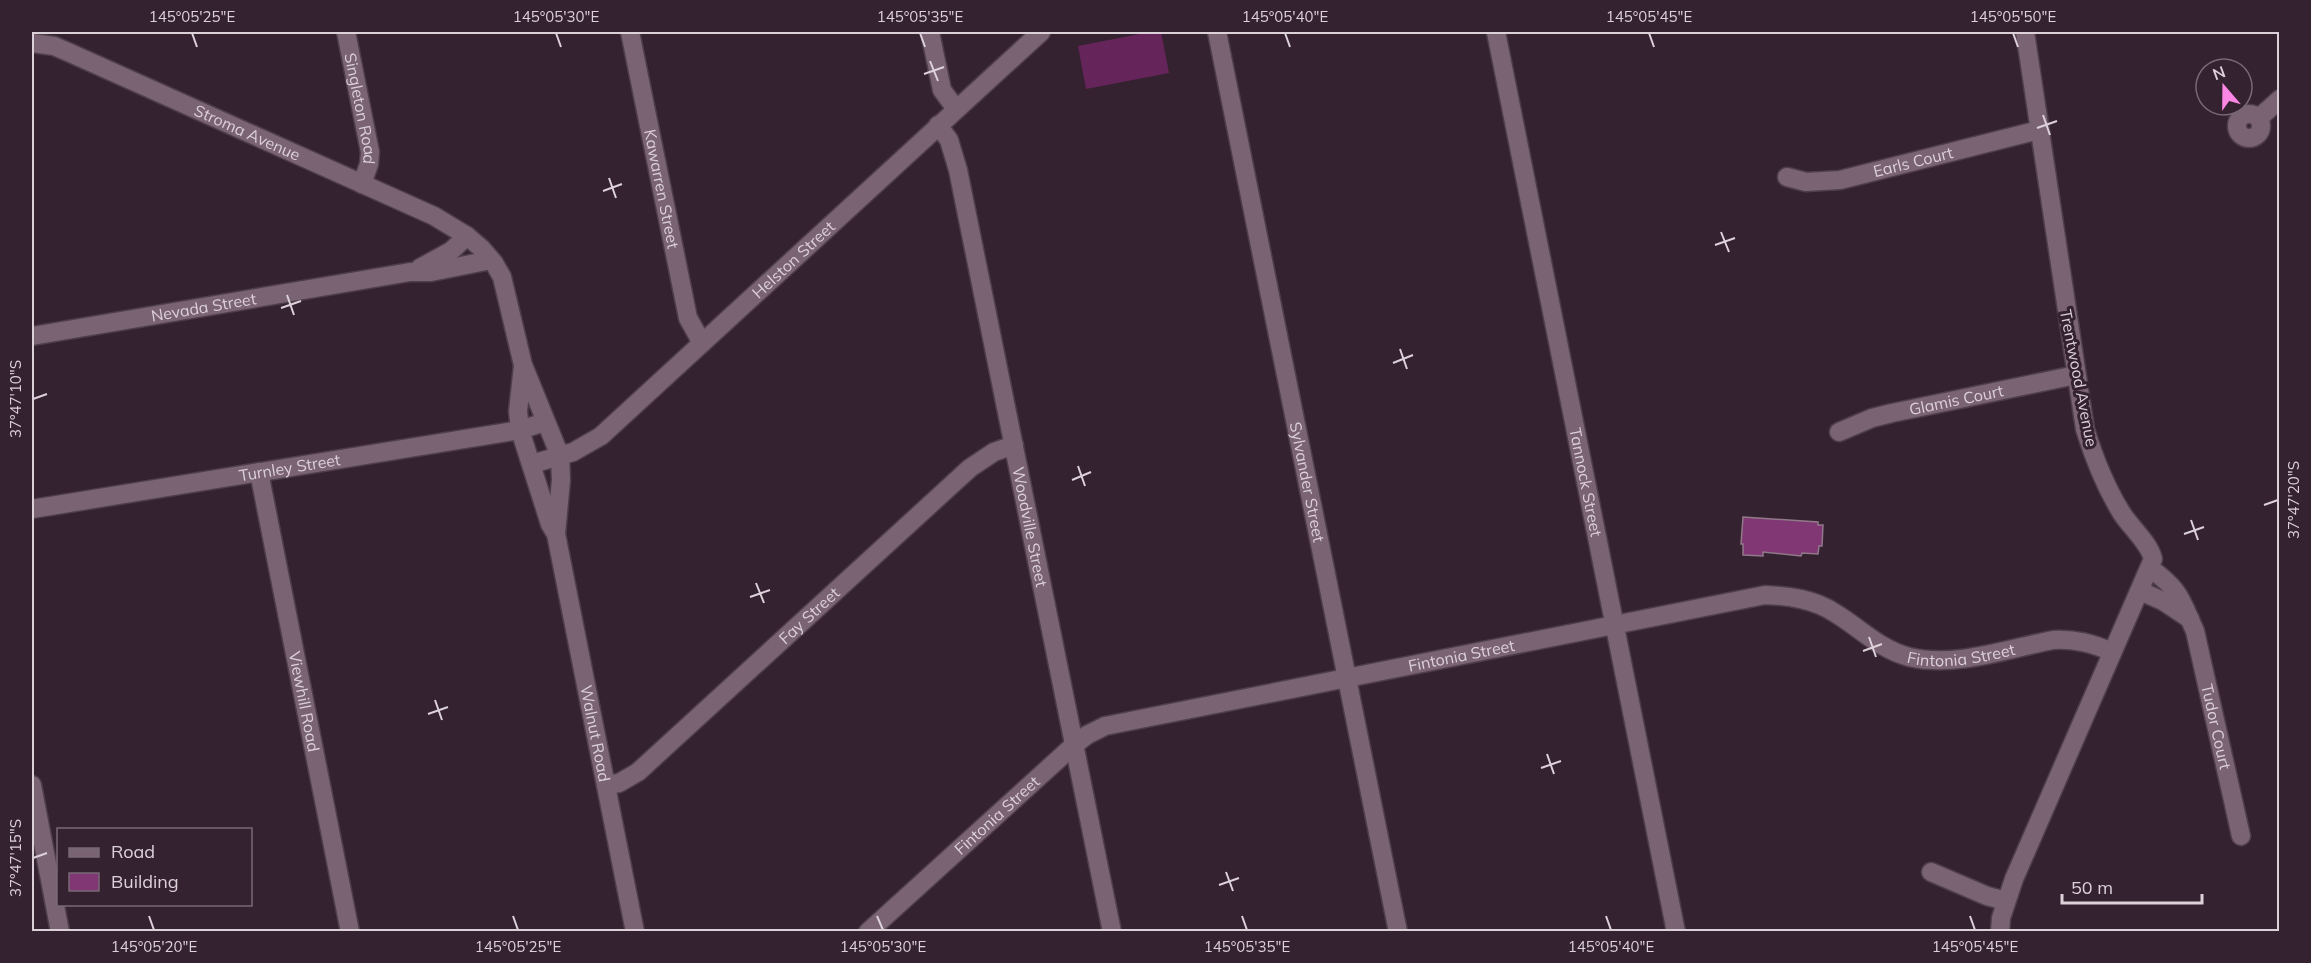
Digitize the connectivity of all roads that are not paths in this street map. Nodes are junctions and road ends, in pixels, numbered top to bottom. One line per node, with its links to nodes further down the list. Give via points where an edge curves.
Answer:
1 (346, 32): 15 (street, Singleton Road, via 370,152)
2 (630, 32): 20 (street, Kawarren Street, via 688,318)
3 (930, 32): 10 (street, via 942,90)
4 (1041, 32): 10 (street, Helston Street)
5 (1217, 32): 37 (street, Sylvander Street)
6 (1496, 32): 35 (street, Tannock Street)
7 (2025, 32): 13 (street, Trentwood Avenue)
8 (32, 43): 15 (street, Stroma Avenue, via 61,49)
9 (2280, 99): 11 (street)
10 (956, 109): 12 (street, Helston Street)
11 (2259, 118)
12 (938, 125): 20 (street, Helston Street); 26 (street, Woodville Street, via 954,153)
13 (2039, 130): 14 (street, Earls Court, via 1840,180 1806,182); 22 (street, Trentwood Avenue)
14 (1788, 177)
15 (362, 184): 16 (street, Stroma Avenue)
16 (463, 233): 17 (street, Walnut Road); 18 (street, Nevada Street, via 452,251)
17 (491, 260): 18 (street, Nevada Street, via 431,272); 21 (street, Walnut Road, via 504,283)
18 (410, 272): 19 (street, Nevada Street)
19 (32, 336)
20 (702, 343): 27 (street, Helston Street, via 600,436)
21 (523, 366): 23 (street, Walnut Road); 24 (street, Walnut Road)
22 (2076, 375): 25 (street, Glamis Court, via 1892,413); 32 (street, Trentwood Avenue, via 2085,429 2097,464 2120,511 2151,553)
23 (545, 422): 24 (street, Turnley Street); 27 (street, Walnut Road)
24 (520, 430): 28 (street, Walnut Road); 29 (street, Turnley Street)
25 (1839, 432)
26 (1014, 445): 38 (street, Woodville Street); 40 (street, Fay Street, via 994,452 970,468 638,772 619,783)
27 (560, 456): 28 (street, Helston Street); 31 (street, Walnut Road)
28 (532, 464): 31 (street, Walnut Road)
29 (260, 472): 30 (street, Turnley Street); 45 (street, Viewhill Road)
30 (32, 509)
31 (556, 534): 40 (street, Walnut Road)
32 (2150, 568): 33 (street); 34 (street, Tudor Court, via 2175,589)
33 (2140, 591): 34 (street); 36 (street)
34 (2190, 619): 41 (street, Tudor Court, via 2203,660)
35 (1615, 624): 36 (street, Fintonia Street, via 1749,597 1785,596 1833,611 1881,646 1910,657 1943,661 2066,639); 37 (street, Fintonia Street); 50 (street, Tannock Street)
36 (2112, 652): 43 (street)
37 (1347, 678): 38 (street, Fintonia Street, via 1105,726); 49 (street, Sylvander Street)
38 (1074, 745): 47 (street, Fintonia Street); 48 (street, Woodville Street)
39 (32, 785): 44 (street)
40 (606, 785): 46 (street, Walnut Road)
41 (2241, 836)
42 (1931, 872): 43 (street)
43 (2006, 901): 51 (street)
44 (60, 932)
45 (350, 932)
46 (635, 932)
47 (868, 932)
48 (1112, 932)
49 (1398, 932)
50 (1677, 932)
51 (2000, 932)

